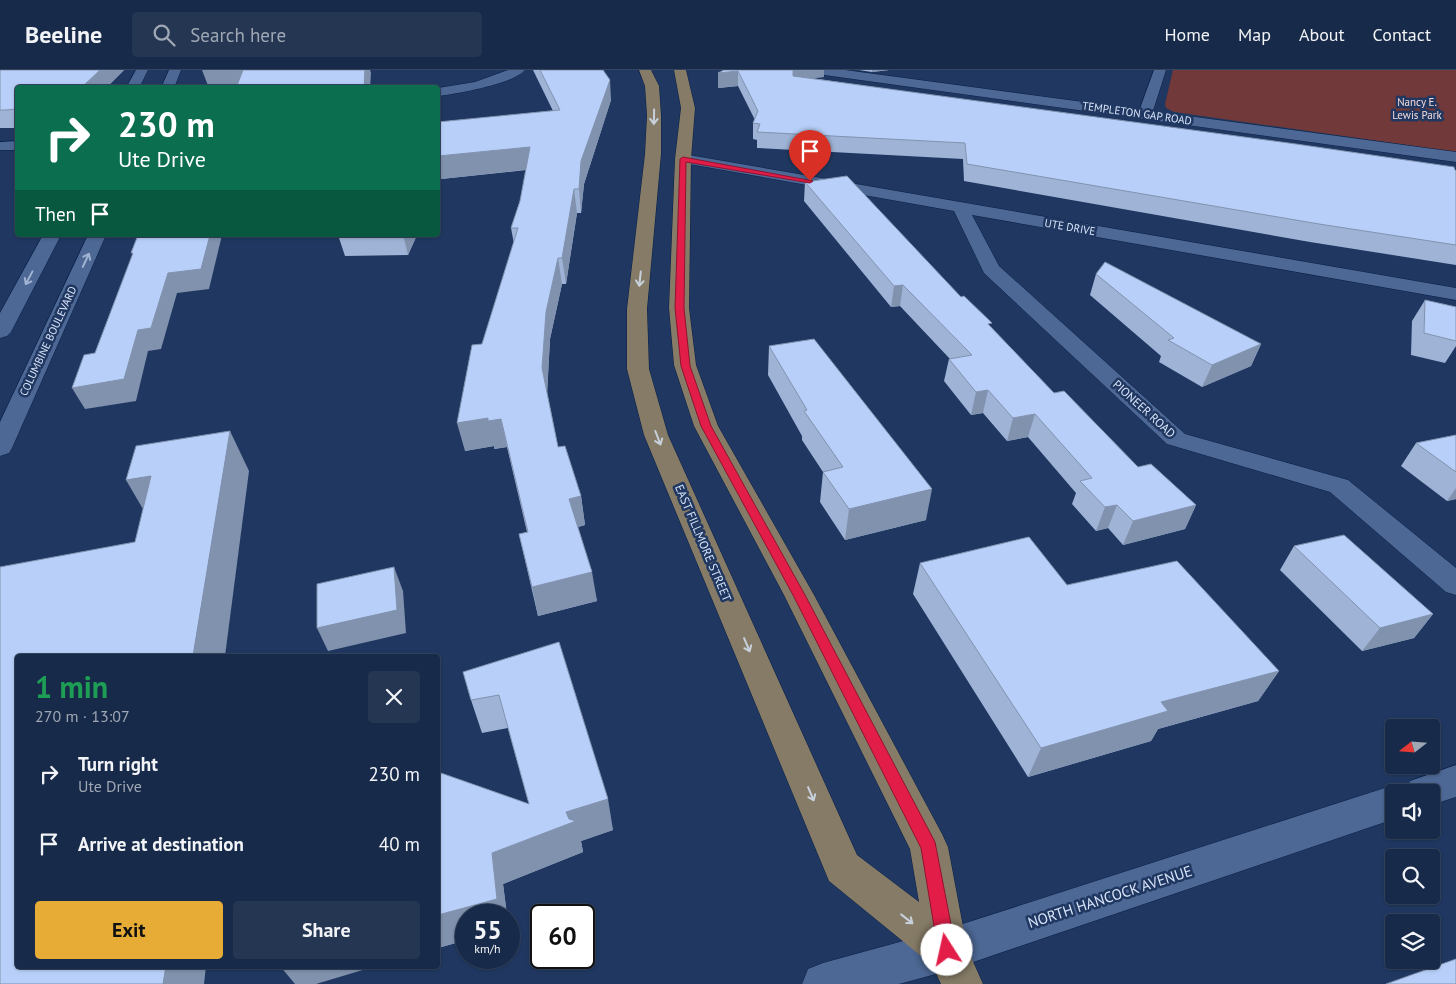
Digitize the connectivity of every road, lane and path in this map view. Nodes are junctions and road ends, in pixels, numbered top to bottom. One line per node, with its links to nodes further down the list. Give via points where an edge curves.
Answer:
1 (142, 70): 8 (street)
2 (175, 70): 9 (street)
3 (519, 70): 10 (street, via 477,86)
4 (645, 70): 28 (main road, EAST FILLMORE STREET, one-way to 28, via 652,86 654,115 637,309 638,369 656,435 843,868)
5 (680, 70): 15 (main road, via 688,107)
6 (817, 70): 11 (street, TEMPLETON GAP ROAD)
7 (1160, 70): 11 (street)
8 (134, 85)
9 (168, 85)
10 (440, 92)
11 (1145, 114): 14 (street, TEMPLETON GAP ROAD)
12 (15, 145): 13 (street)
13 (0, 146)
14 (1456, 157)
15 (683, 159): 16 (street, UTE DRIVE); 28 (main road, via 679,308 685,366 706,426 799,595 929,847)
16 (960, 207): 19 (street, UTE DRIVE); 24 (street, PIONEER ROAD, via 991,269 1176,438 1339,486)
17 (51, 237): 20 (street, one-way to 20)
18 (96, 237): 21 (street, COLUMBINE BOULEVARD, one-way to 18)
19 (1456, 294)
20 (0, 332)
21 (26, 390): 22 (street); 23 (street, COLUMBINE BOULEVARD)
22 (0, 394)
23 (0, 448)
24 (1456, 584)
25 (1456, 781): 26 (street)
26 (1440, 786)
27 (1385, 805): 28 (street, NORTH HANCOCK AVENUE)
28 (954, 967): 29 (street, NORTH HANCOCK AVENUE)
29 (823, 984)

